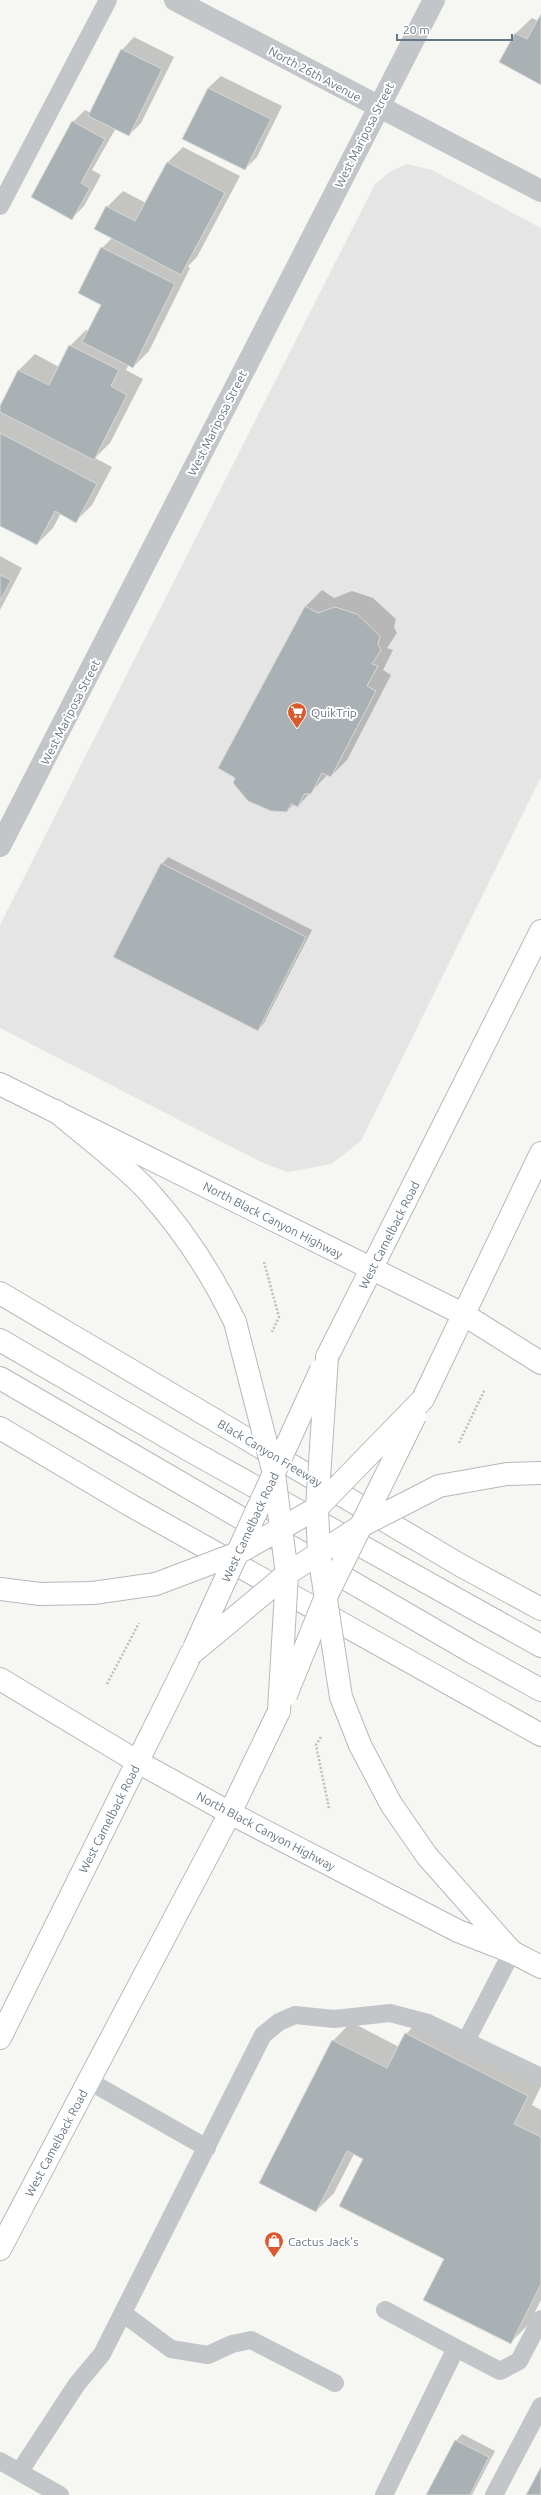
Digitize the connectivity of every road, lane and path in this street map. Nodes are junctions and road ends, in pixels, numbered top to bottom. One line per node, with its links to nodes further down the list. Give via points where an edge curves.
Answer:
1 (108, 0): 6 (lane)
2 (175, 0): 4 (street, North 26th Avenue)
3 (434, 0): 4 (street, West Mariposa Street)
4 (378, 107): 5 (street, North 26th Avenue); 7 (street, West Mariposa Street)
5 (541, 191)
6 (0, 206)
7 (0, 846)
8 (541, 931): 13 (main road, West Camelback Road)
9 (0, 1084): 10 (main road, North Black Canyon Highway)
10 (56, 1112): 13 (main road, North Black Canyon Highway); 26 (main road, bridge, via 147,1190 186,1236 215,1280 235,1322)
11 (541, 1153): 15 (main road, West Camelback Road)
12 (264, 1262): 16 (path, via 279,1317)
13 (372, 1269): 15 (main road, North Black Canyon Highway); 18 (main road, West Camelback Road)
14 (0, 1293): 35 (main road, Black Canyon Freeway, via 460,1565)
15 (463, 1314): 19 (main road, North Black Canyon Highway); 22 (main road, West Camelback Road)
16 (272, 1332)
17 (0, 1340): 37 (main road, via 196,1454)
18 (327, 1357): 26 (main road, West Camelback Road, bridge); 27 (main road, bridge)
19 (541, 1363)
20 (0, 1378): 41 (main road)
21 (485, 1389): 24 (path)
22 (423, 1399): 27 (main road, bridge); 28 (main road, West Camelback Road, bridge)
23 (0, 1428): 43 (main road, via 130,1505)
24 (459, 1443)
25 (541, 1473): 28 (main road, bridge, via 507,1474 440,1486)
26 (274, 1474): 29 (main road, bridge); 30 (main road, West Camelback Road, bridge)
27 (317, 1508): 29 (main road, bridge); 31 (main road, bridge)
28 (361, 1526): 31 (main road, bridge); 34 (main road, West Camelback Road, bridge)
29 (281, 1529): 30 (main road, bridge); 32 (main road, bridge)
30 (238, 1554): 33 (main road, bridge, via 156,1584 93,1593 40,1594); 38 (main road, West Camelback Road, bridge)
31 (319, 1554): 32 (main road, bridge); 34 (main road, bridge)
32 (287, 1574): 38 (main road, bridge); 42 (main road, bridge)
33 (0, 1589)
34 (325, 1599): 42 (main road, West Camelback Road, bridge); 48 (main road, bridge, via 340,1697 360,1745 391,1804 427,1856)
35 (541, 1609)
36 (139, 1623): 40 (path)
37 (541, 1646)
38 (191, 1654): 45 (main road, West Camelback Road)
39 (0, 1679): 45 (main road, North Black Canyon Highway)
40 (107, 1684)
41 (541, 1690)
42 (279, 1711): 47 (main road, West Camelback Road)
43 (541, 1735)
44 (320, 1737): 46 (path, via 316,1745)
45 (138, 1762): 47 (main road, North Black Canyon Highway); 50 (main road, West Camelback Road)
46 (329, 1808)
47 (230, 1813): 48 (main road, North Black Canyon Highway, via 458,1931); 53 (main road, West Camelback Road)
48 (512, 1952): 49 (main road, North Black Canyon Highway); 51 (lane)
49 (541, 1967)
50 (0, 2038)
51 (466, 2041): 52 (lane); 54 (lane, via 428,2023 390,2013 334,2019 295,2015 278,2022 263,2035)
52 (541, 2077)
53 (89, 2082): 54 (lane); 55 (main road, West Camelback Road)
54 (207, 2148): 57 (lane)
55 (0, 2249)
56 (385, 2310): 59 (lane)
57 (124, 2314): 60 (lane, via 171,2348 208,2355 232,2344 251,2340); 63 (lane, via 102,2354 77,2384)
58 (541, 2319): 59 (lane, via 518,2362 500,2371)
59 (456, 2348): 65 (lane)
60 (335, 2383)
61 (541, 2406): 66 (lane)
62 (0, 2461): 63 (lane)
63 (20, 2471): 64 (lane)
64 (60, 2495)
65 (384, 2495)
66 (494, 2495)

